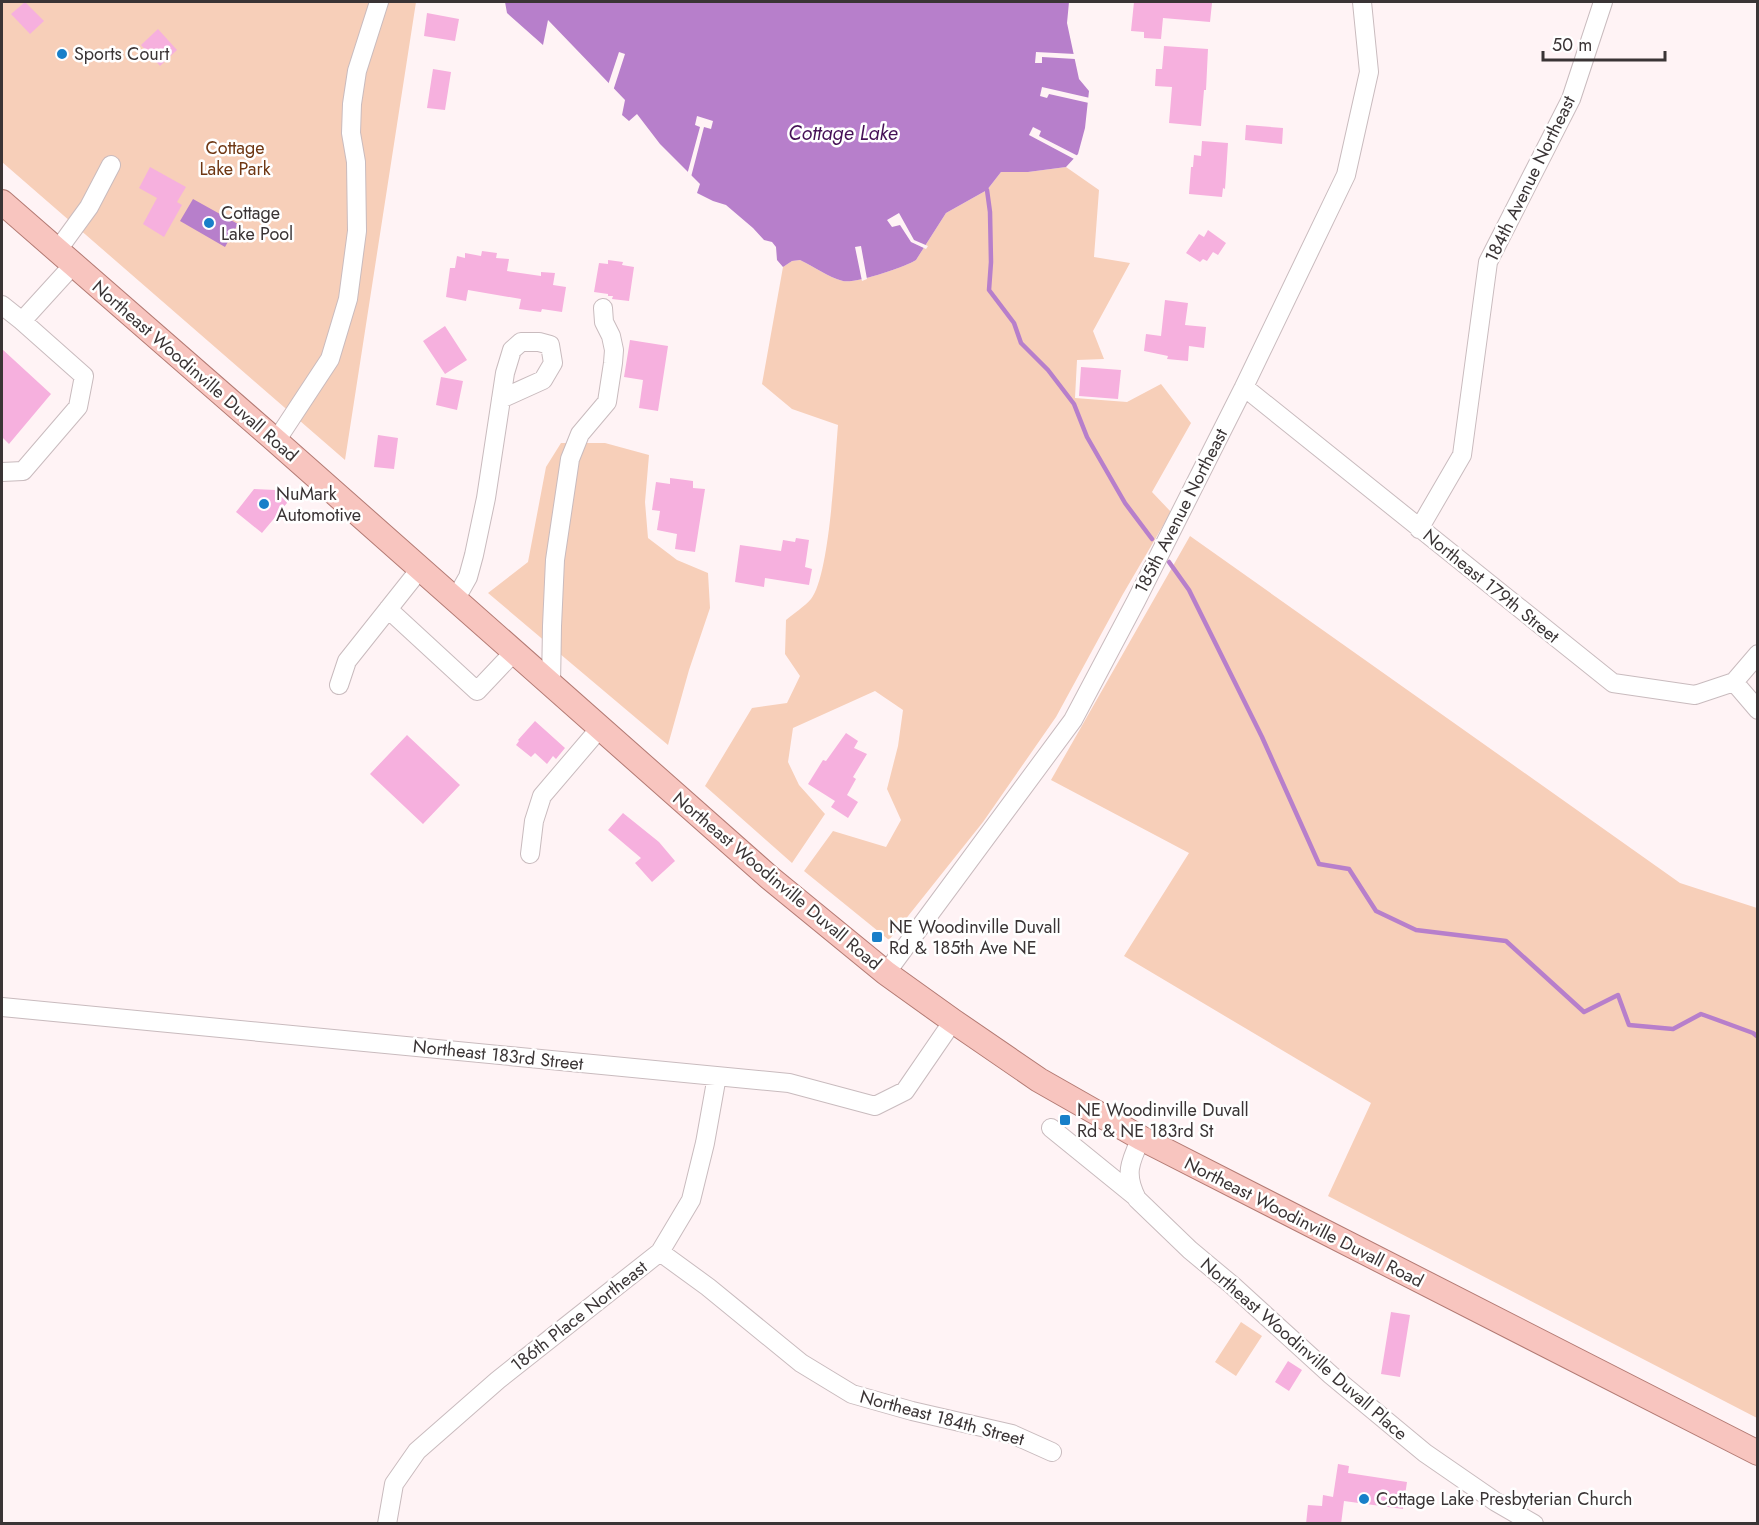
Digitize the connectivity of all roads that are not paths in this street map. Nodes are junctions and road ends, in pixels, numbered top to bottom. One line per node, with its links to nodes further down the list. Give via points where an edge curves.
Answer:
1 (379, 2): 12 (street, via 357,70 351,104 357,231 348,299 330,359)
2 (1362, 2): 10 (street, 185th Avenue Northeast, via 1369,72 1346,175)
3 (1604, 2): 14 (street, 184th Avenue Northeast, via 1570,99 1488,262 1462,455)
4 (111, 165): 6 (street)
5 (2, 202): 6 (main road, Northeast Woodinville Duvall Road)
6 (65, 258): 9 (street); 12 (main road, Northeast Woodinville Duvall Road)
7 (2, 305): 9 (street)
8 (603, 308): 22 (street, via 614,350 613,363 607,402 580,434 570,459 555,560)
9 (22, 321): 13 (street, via 84,376 78,407 70,417 23,471)
10 (1244, 387): 14 (street, Northeast 179th Street); 26 (street, 185th Avenue Northeast, via 1073,720)
11 (501, 399): 16 (street, via 474,555 468,577)
12 (276, 441): 15 (main road, Northeast Woodinville Duvall Road)
13 (2, 472)
14 (1419, 529): 20 (street, Northeast 179th Street, via 1613,683 1695,695)
15 (420, 569): 16 (main road, Northeast Woodinville Duvall Road); 17 (street)
16 (455, 600): 18 (main road, Northeast Woodinville Duvall Road)
17 (388, 609): 18 (street, via 477,691); 21 (street, via 347,661)
18 (514, 652): 22 (main road, Northeast Woodinville Duvall Road)
19 (1758, 654): 20 (street)
20 (1734, 682): 23 (street)
21 (339, 685)
22 (551, 685): 24 (main road, Northeast Woodinville Duvall Road)
23 (1758, 710)
24 (600, 728): 25 (street, via 542,796); 26 (main road, Northeast Woodinville Duvall Road, via 770,878)
25 (530, 854)
26 (886, 973): 28 (main road, Northeast Woodinville Duvall Road)
27 (2, 1007): 29 (street, Northeast 183rd Street)
28 (953, 1022): 29 (street, Northeast 183rd Street, via 905,1091 875,1106 789,1083); 31 (main road, Northeast Woodinville Duvall Road, via 1039,1080)
29 (717, 1076): 33 (street, 186th Place Northeast, via 691,1200)
30 (1051, 1128): 32 (street, Northeast Woodinville Duvall Place)
31 (1141, 1138): 32 (street, via 1130,1163 1129,1178); 35 (main road, Northeast Woodinville Duvall Road)
32 (1137, 1198): 37 (street, Northeast Woodinville Duvall Place, via 1190,1250 1425,1453)
33 (660, 1252): 34 (street, Northeast 184th Street, via 801,1363 852,1394 1012,1434); 36 (street, 186th Place Northeast, via 498,1380 417,1451 394,1484)
34 (1053, 1452)
35 (1758, 1453)
36 (387, 1524)
37 (1534, 1524)

